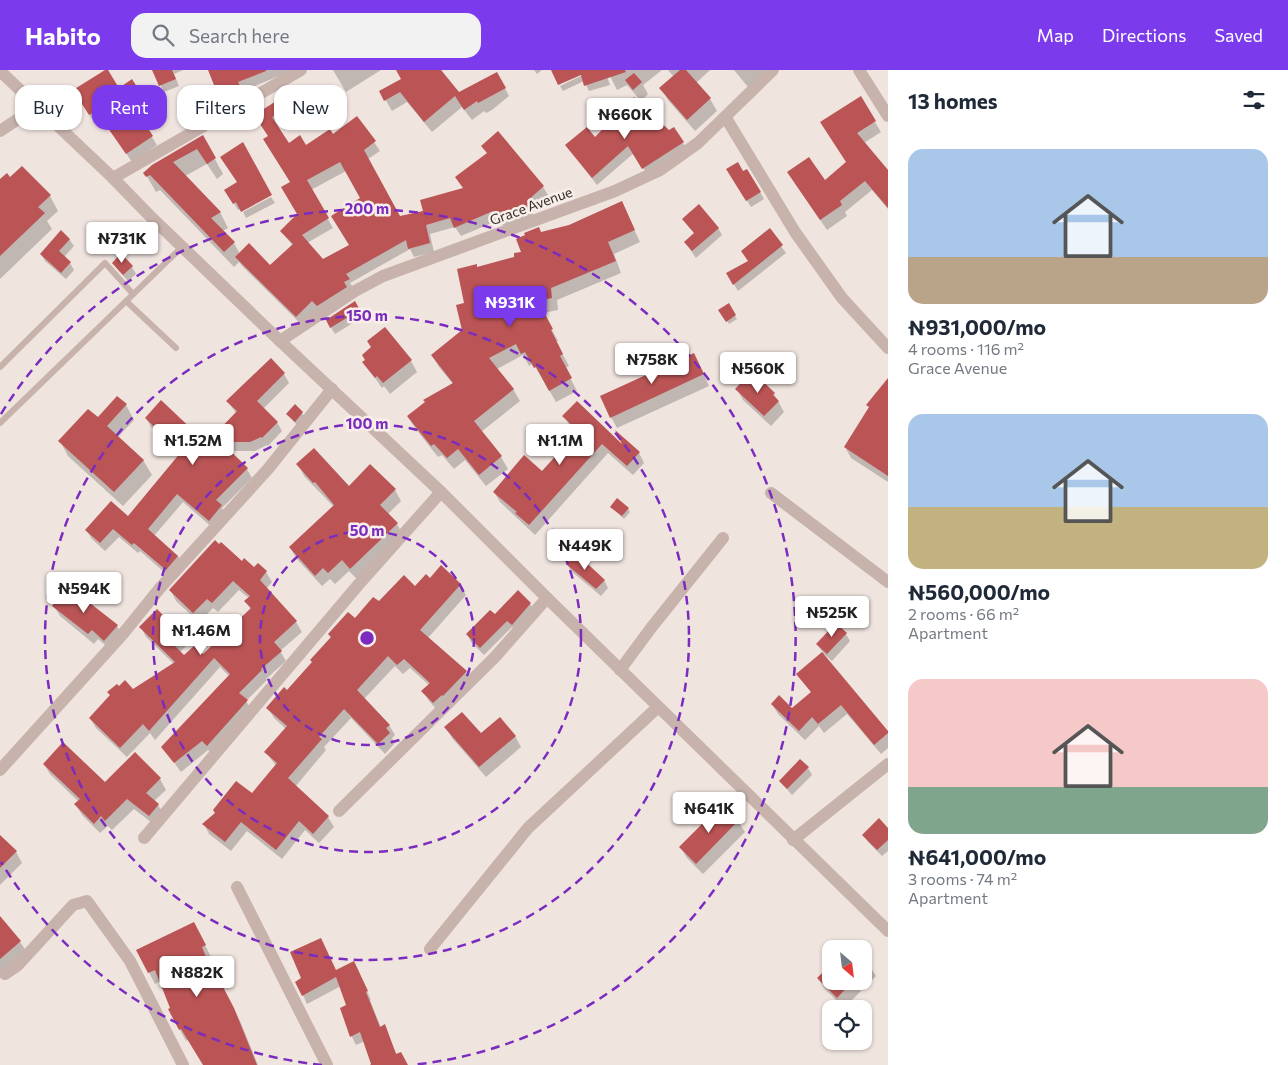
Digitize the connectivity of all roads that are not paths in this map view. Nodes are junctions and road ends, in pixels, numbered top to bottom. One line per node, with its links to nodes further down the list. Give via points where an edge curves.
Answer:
1 (301, 70): 11 (street)
2 (773, 70): 7 (street, Grace Avenue)
3 (859, 70): 6 (street)
4 (0, 71): 5 (street)
5 (15, 85)
6 (888, 116)
7 (726, 118): 15 (street, Grace Avenue, via 660,170 614,192 383,276); 17 (street, via 795,232 842,298)
8 (15, 121): 10 (street)
9 (63, 130): 11 (street)
10 (0, 131)
11 (113, 178): 12 (street)
12 (182, 247): 13 (lane); 15 (street)
13 (133, 294): 14 (lane); 18 (lane, via 105,263)
14 (126, 301): 16 (lane); 20 (lane)
15 (280, 341): 19 (street)
16 (176, 348)
17 (888, 348)
18 (0, 368)
19 (332, 389): 21 (street); 29 (street, via 268,469)
20 (0, 423)
21 (442, 492): 25 (street); 31 (street, via 359,584)
22 (771, 493): 24 (street)
23 (723, 538): 26 (street)
24 (888, 582)
25 (547, 598): 26 (street); 30 (street, via 495,656)
26 (620, 670): 27 (street)
27 (658, 707): 32 (street); 35 (street, via 528,828)
28 (888, 764): 32 (street)
29 (0, 770)
30 (339, 811)
31 (144, 838)
32 (793, 840): 34 (street)
33 (237, 887): 38 (street)
34 (888, 931)
35 (430, 949)
36 (5, 974): 37 (street, via 18,965 73,905 86,900 130,961)
37 (182, 1065)
38 (327, 1065)

